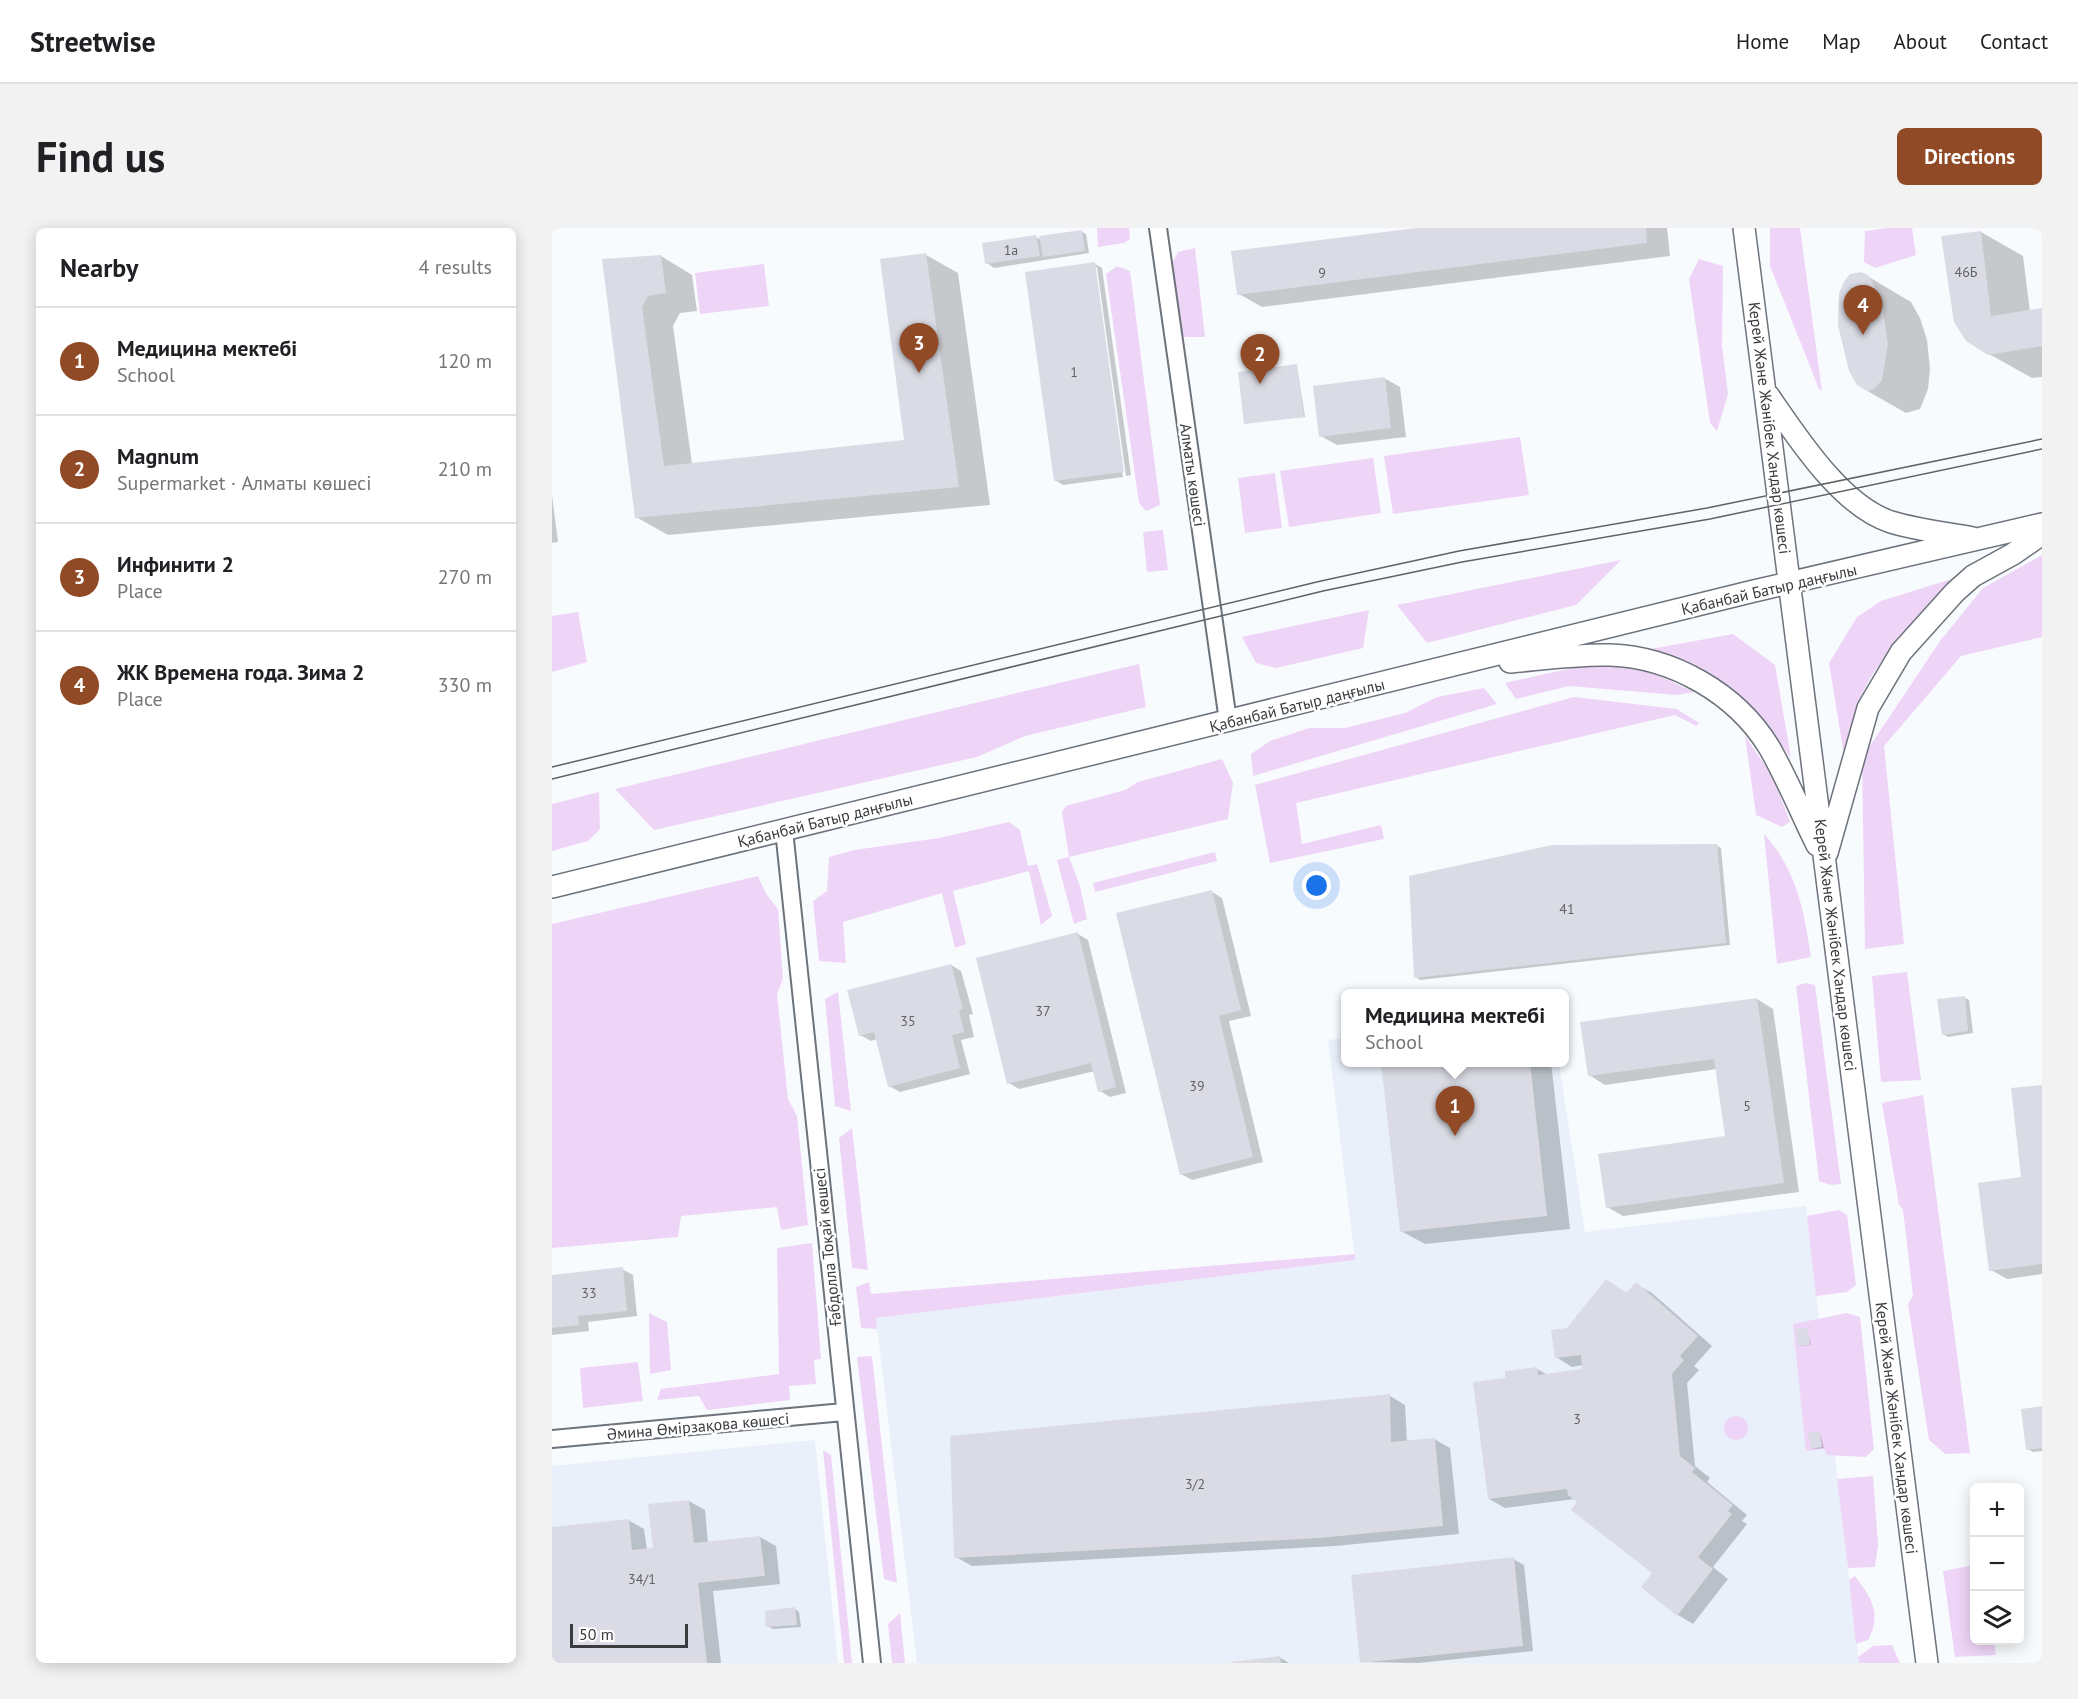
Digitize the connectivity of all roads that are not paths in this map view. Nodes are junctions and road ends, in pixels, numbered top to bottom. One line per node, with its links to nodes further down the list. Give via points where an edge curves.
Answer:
1 (1158, 228): 9 (street, Алматы көшесі)
2 (1744, 228): 3 (main road, Керей Және Жәнібек Хандар көшесі)
3 (1766, 392): 6 (main road, via 1817,461 1855,503 1890,522); 7 (main road, Керей Және Жәнібек Хандар көшесі)
4 (2042, 524): 6 (main road, Қабанбай Батыр даңғылы)
5 (2042, 534): 11 (main road, via 1973,576 1900,652 1868,708)
6 (1980, 539): 7 (main road, Қабанбай Батыр даңғылы)
7 (1789, 585): 8 (main road, Қабанбай Батыр даңғылы); 11 (main road, Керей Және Жәнібек Хандар көшесі)
8 (1453, 666): 9 (main road, Қабанбай Батыр даңғылы); 11 (main road, via 1609,655 1645,658 1680,670 1720,694 1768,746)
9 (1228, 721): 10 (main road, Қабанбай Батыр даңғылы)
10 (784, 830): 12 (main road, Қабанбай Батыр даңғылы); 13 (street, Ғабдолла Тоқай көшесі)
11 (1825, 862): 16 (main road, Керей Және Жәнібек Хандар көшесі)
12 (552, 887)
13 (844, 1412): 14 (street, Әмина Өмірзақова көшесі); 15 (street, Ғабдолла Тоқай көшесі)
14 (552, 1439)
15 (872, 1663)
16 (1927, 1663)

